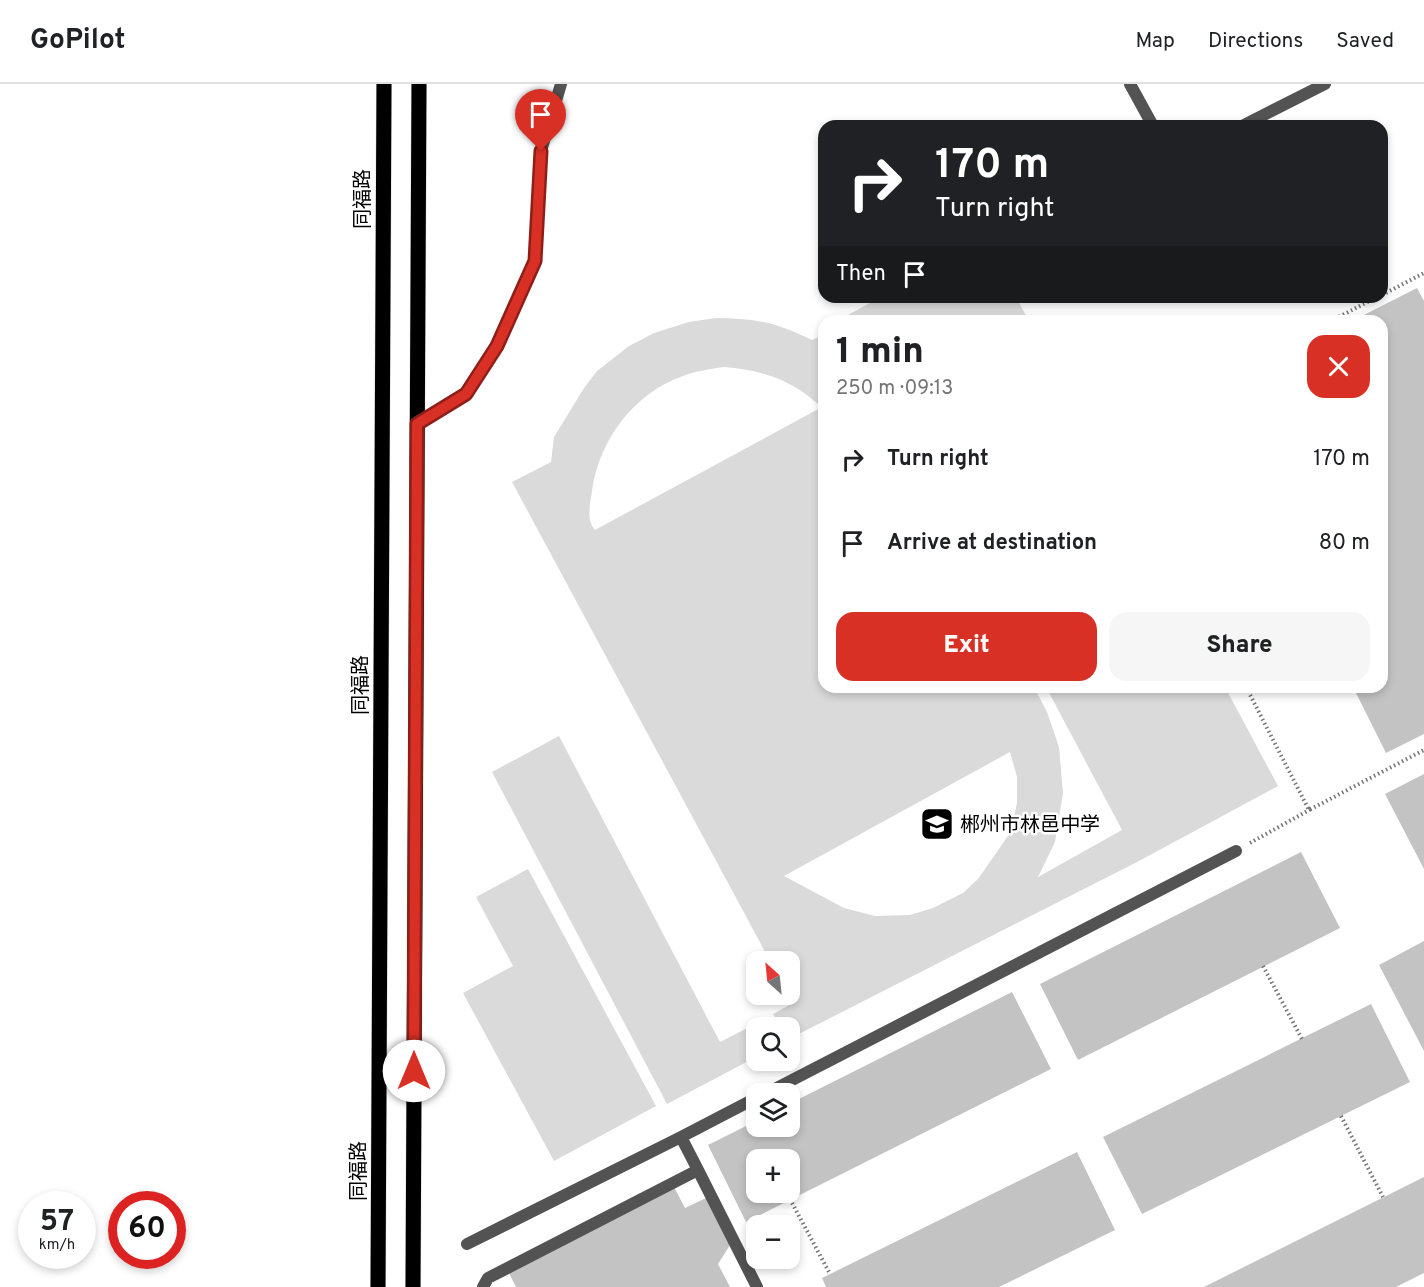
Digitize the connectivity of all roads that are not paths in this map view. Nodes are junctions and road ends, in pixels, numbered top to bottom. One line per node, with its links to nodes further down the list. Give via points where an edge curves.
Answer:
1 (384, 84): 15 (main road, 同福路)
2 (419, 84): 8 (main road)
3 (561, 84): 8 (lane, via 541,151 535,261 497,346 466,394)
4 (1130, 84): 6 (lane)
5 (1325, 84): 7 (lane)
6 (1150, 120)
7 (1254, 120)
8 (417, 424): 16 (main road)
9 (1236, 851): 10 (lane)
10 (786, 1083)
11 (746, 1103): 12 (lane)
12 (681, 1137): 13 (lane); 14 (lane)
13 (698, 1170): 17 (lane, via 488,1278); 18 (lane)
14 (468, 1244)
15 (378, 1287)
16 (413, 1287)
17 (483, 1287)
18 (757, 1287)

